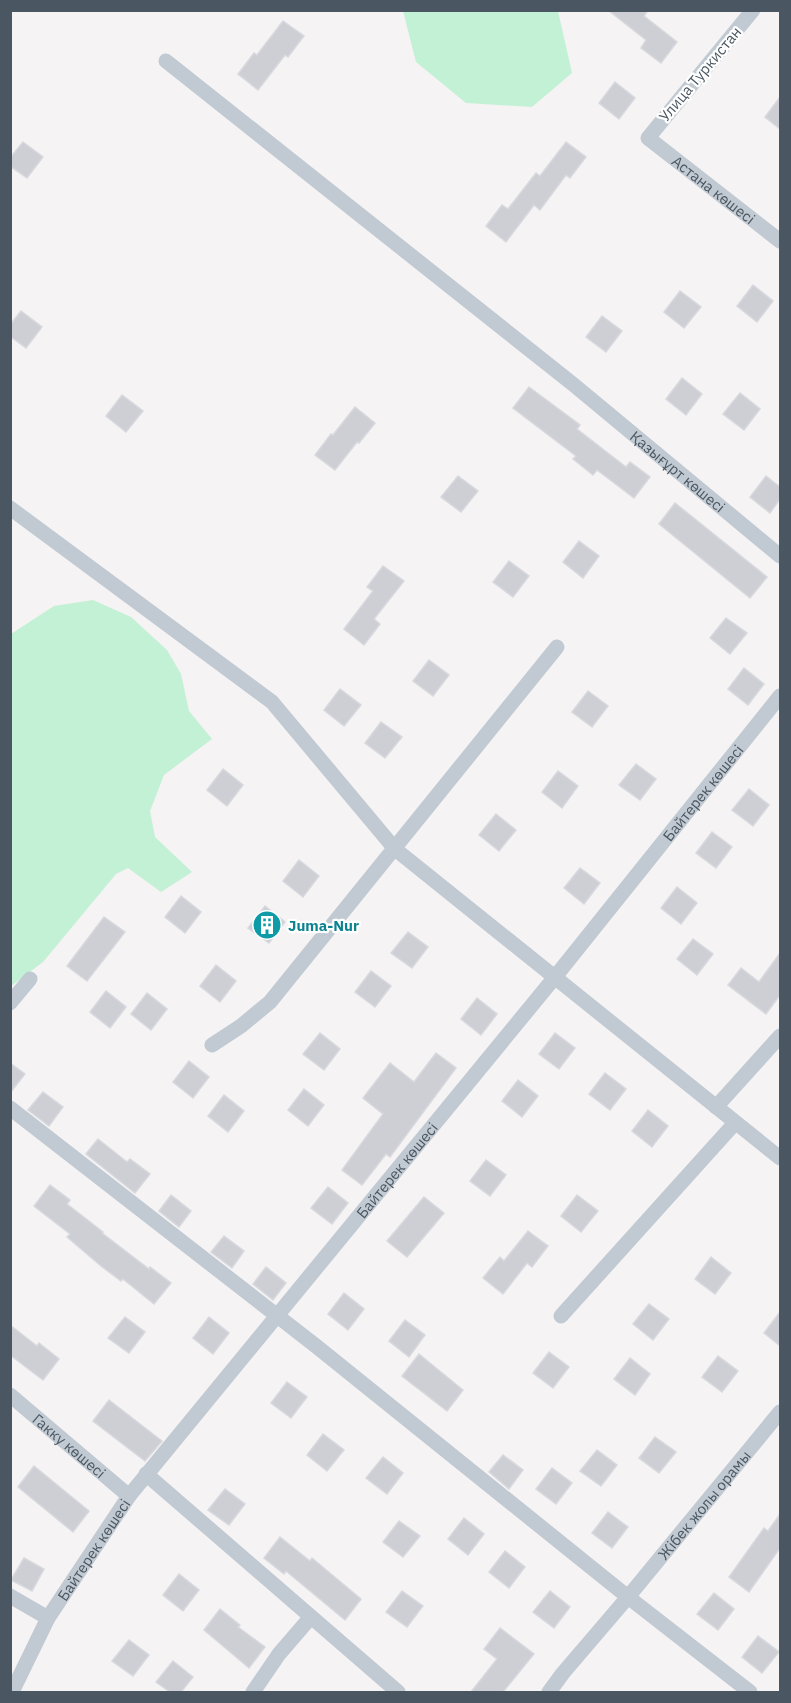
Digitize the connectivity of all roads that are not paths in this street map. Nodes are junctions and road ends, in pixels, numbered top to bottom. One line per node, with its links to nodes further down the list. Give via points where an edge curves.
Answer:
1 (753, 10): 3 (street, Улица Туркистан)
2 (166, 61): 6 (street, Қазығұрт көшесі, via 574,385)
3 (648, 138): 4 (street, Астана көшесі)
4 (780, 241)
5 (10, 508): 9 (street, via 272,702)
6 (780, 556)
7 (557, 647): 9 (street)
8 (780, 696): 10 (street, Байтерек көшесі)
9 (395, 849): 10 (street); 14 (street, via 270,1002)
10 (555, 977): 15 (street); 19 (street, Байтерек көшесі)
11 (30, 979): 12 (street)
12 (10, 1003)
13 (780, 1036): 15 (street)
14 (212, 1045)
15 (716, 1107): 17 (street)
16 (10, 1108): 19 (street)
17 (735, 1123): 18 (street); 20 (street)
18 (780, 1158)
19 (277, 1316): 23 (street, Байтерек көшесі); 26 (street)
20 (561, 1316)
21 (10, 1395): 24 (street, Гакку көшесі)
22 (780, 1412): 26 (street, Жібек жолы орамы)
23 (147, 1474): 24 (street, Байтерек көшесі); 28 (street)
24 (129, 1496): 27 (street, Байтерек көшесі)
25 (10, 1596): 27 (street, Байтерек көшесі)
26 (628, 1597): 32 (street, Жібек жолы орамы); 33 (street)
27 (48, 1618): 29 (street)
28 (310, 1618): 30 (street, via 279,1653); 31 (street)
29 (12, 1692)
30 (253, 1692)
31 (398, 1692)
32 (549, 1692)
33 (750, 1692)

